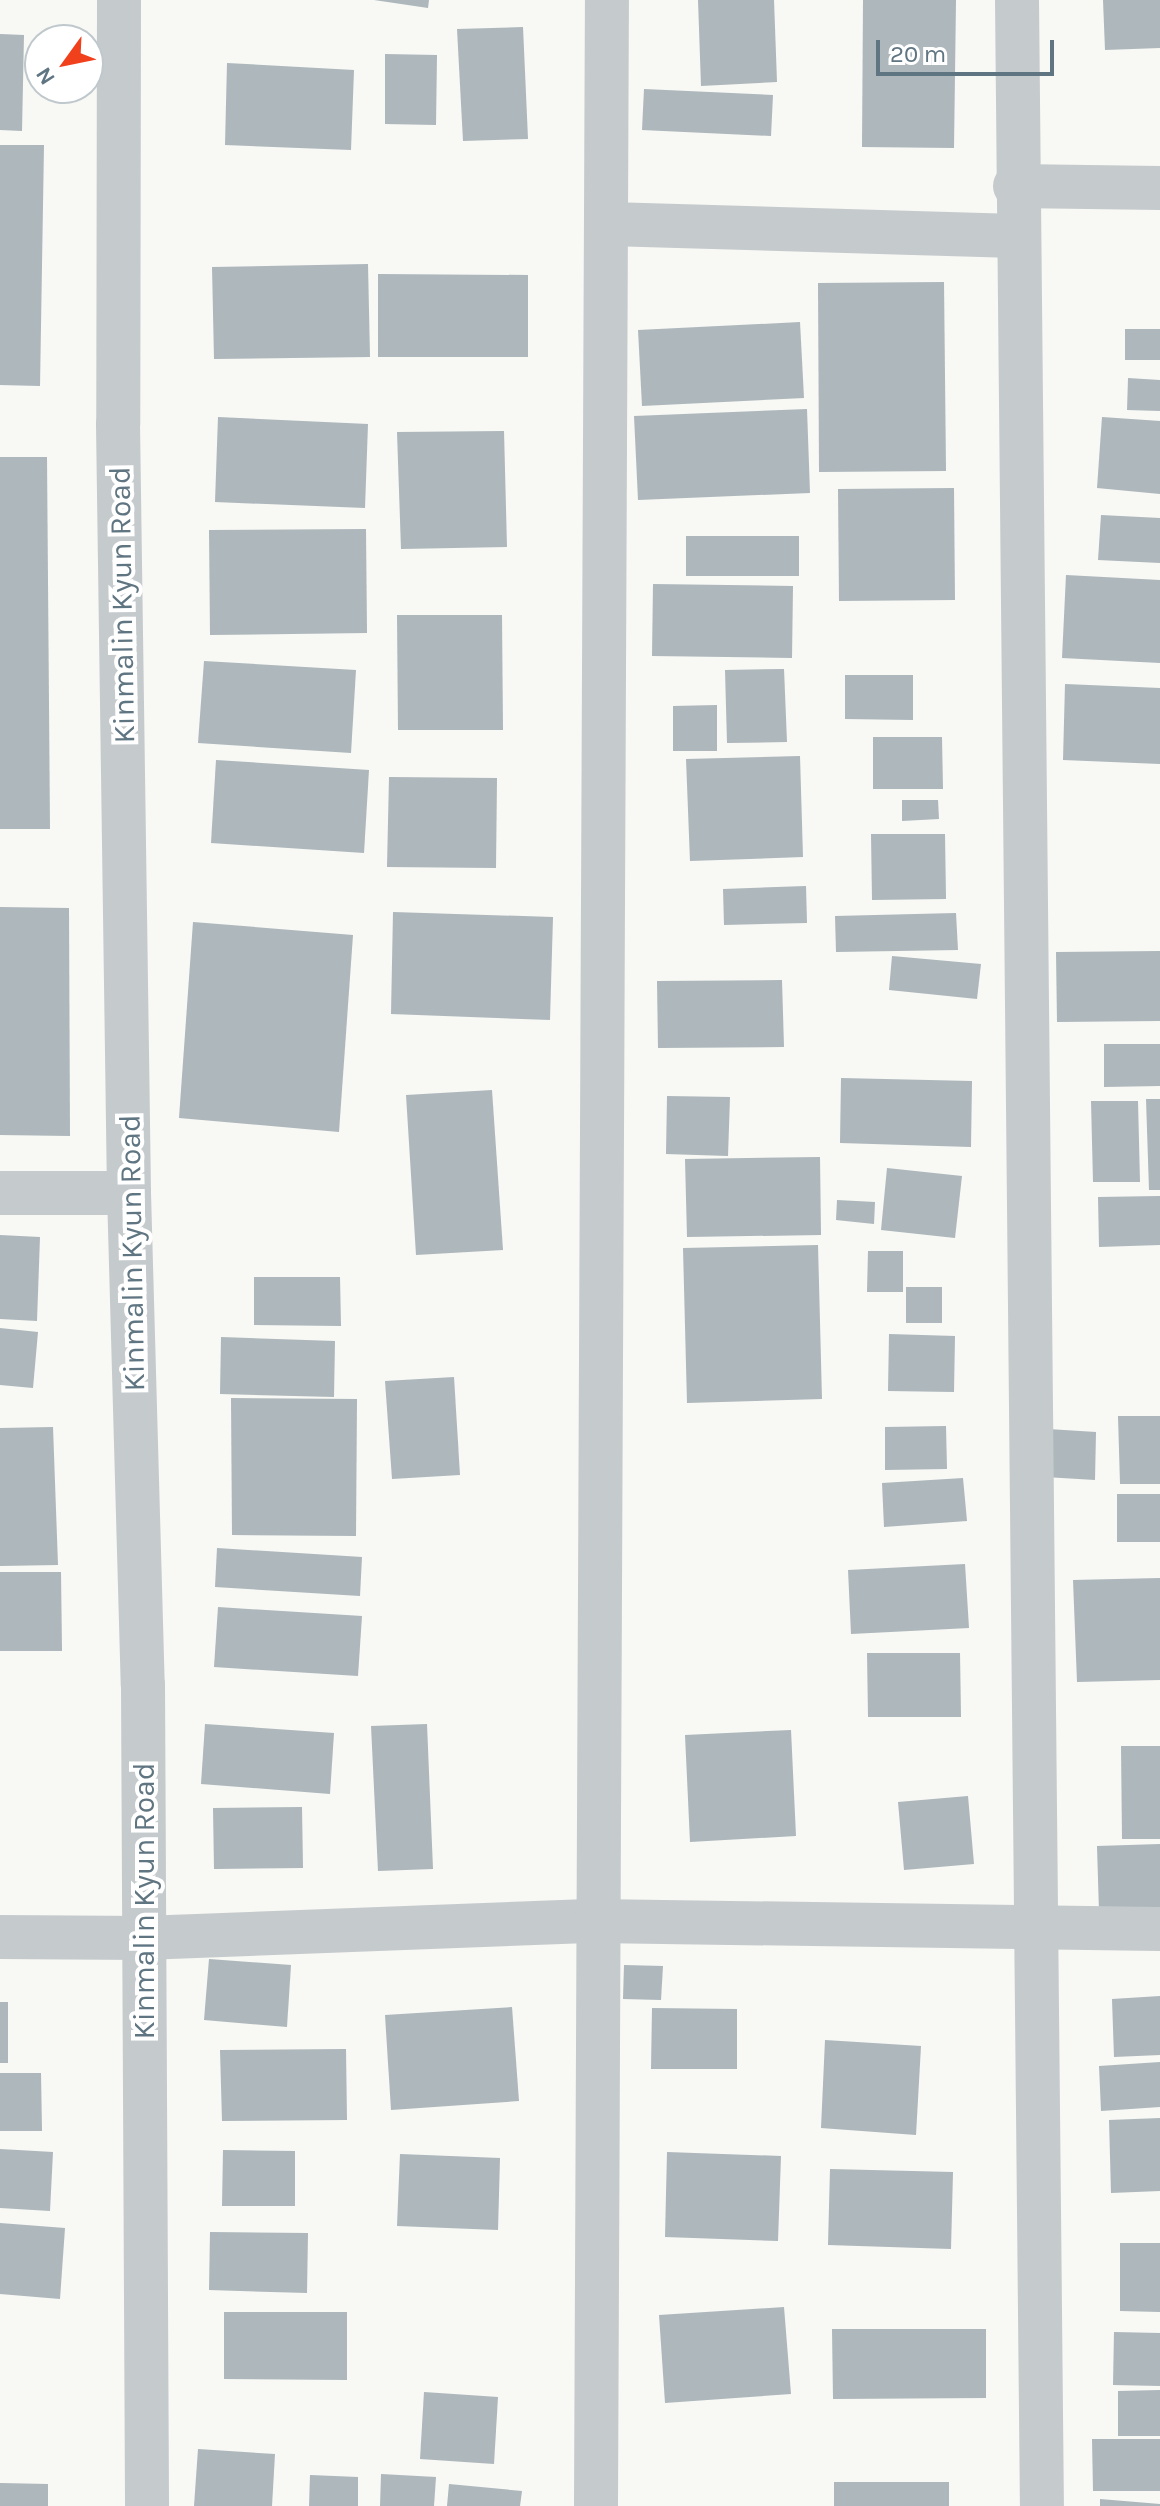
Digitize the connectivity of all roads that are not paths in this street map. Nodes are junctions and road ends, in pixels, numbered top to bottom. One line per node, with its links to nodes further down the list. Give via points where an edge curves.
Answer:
1 (119, 0): 9 (street, Kinmalin Kyun Road, via 118,424)
2 (607, 0): 6 (street)
3 (1017, 0): 4 (street)
4 (1015, 186): 5 (street); 7 (street)
5 (1160, 188)
6 (609, 224): 7 (street); 10 (street)
7 (1016, 236): 11 (street)
8 (0, 1193): 9 (street)
9 (129, 1193): 14 (street, Kinmalin Kyun Road, via 143,1685)
10 (595, 1921): 11 (street); 14 (street); 16 (street)
11 (1033, 1929): 12 (street); 17 (street)
12 (1160, 1929)
13 (0, 1937): 14 (street)
14 (143, 1938): 15 (street, Kinmalin Kyun Road)
15 (147, 2506)
16 (596, 2506)
17 (1042, 2506)

